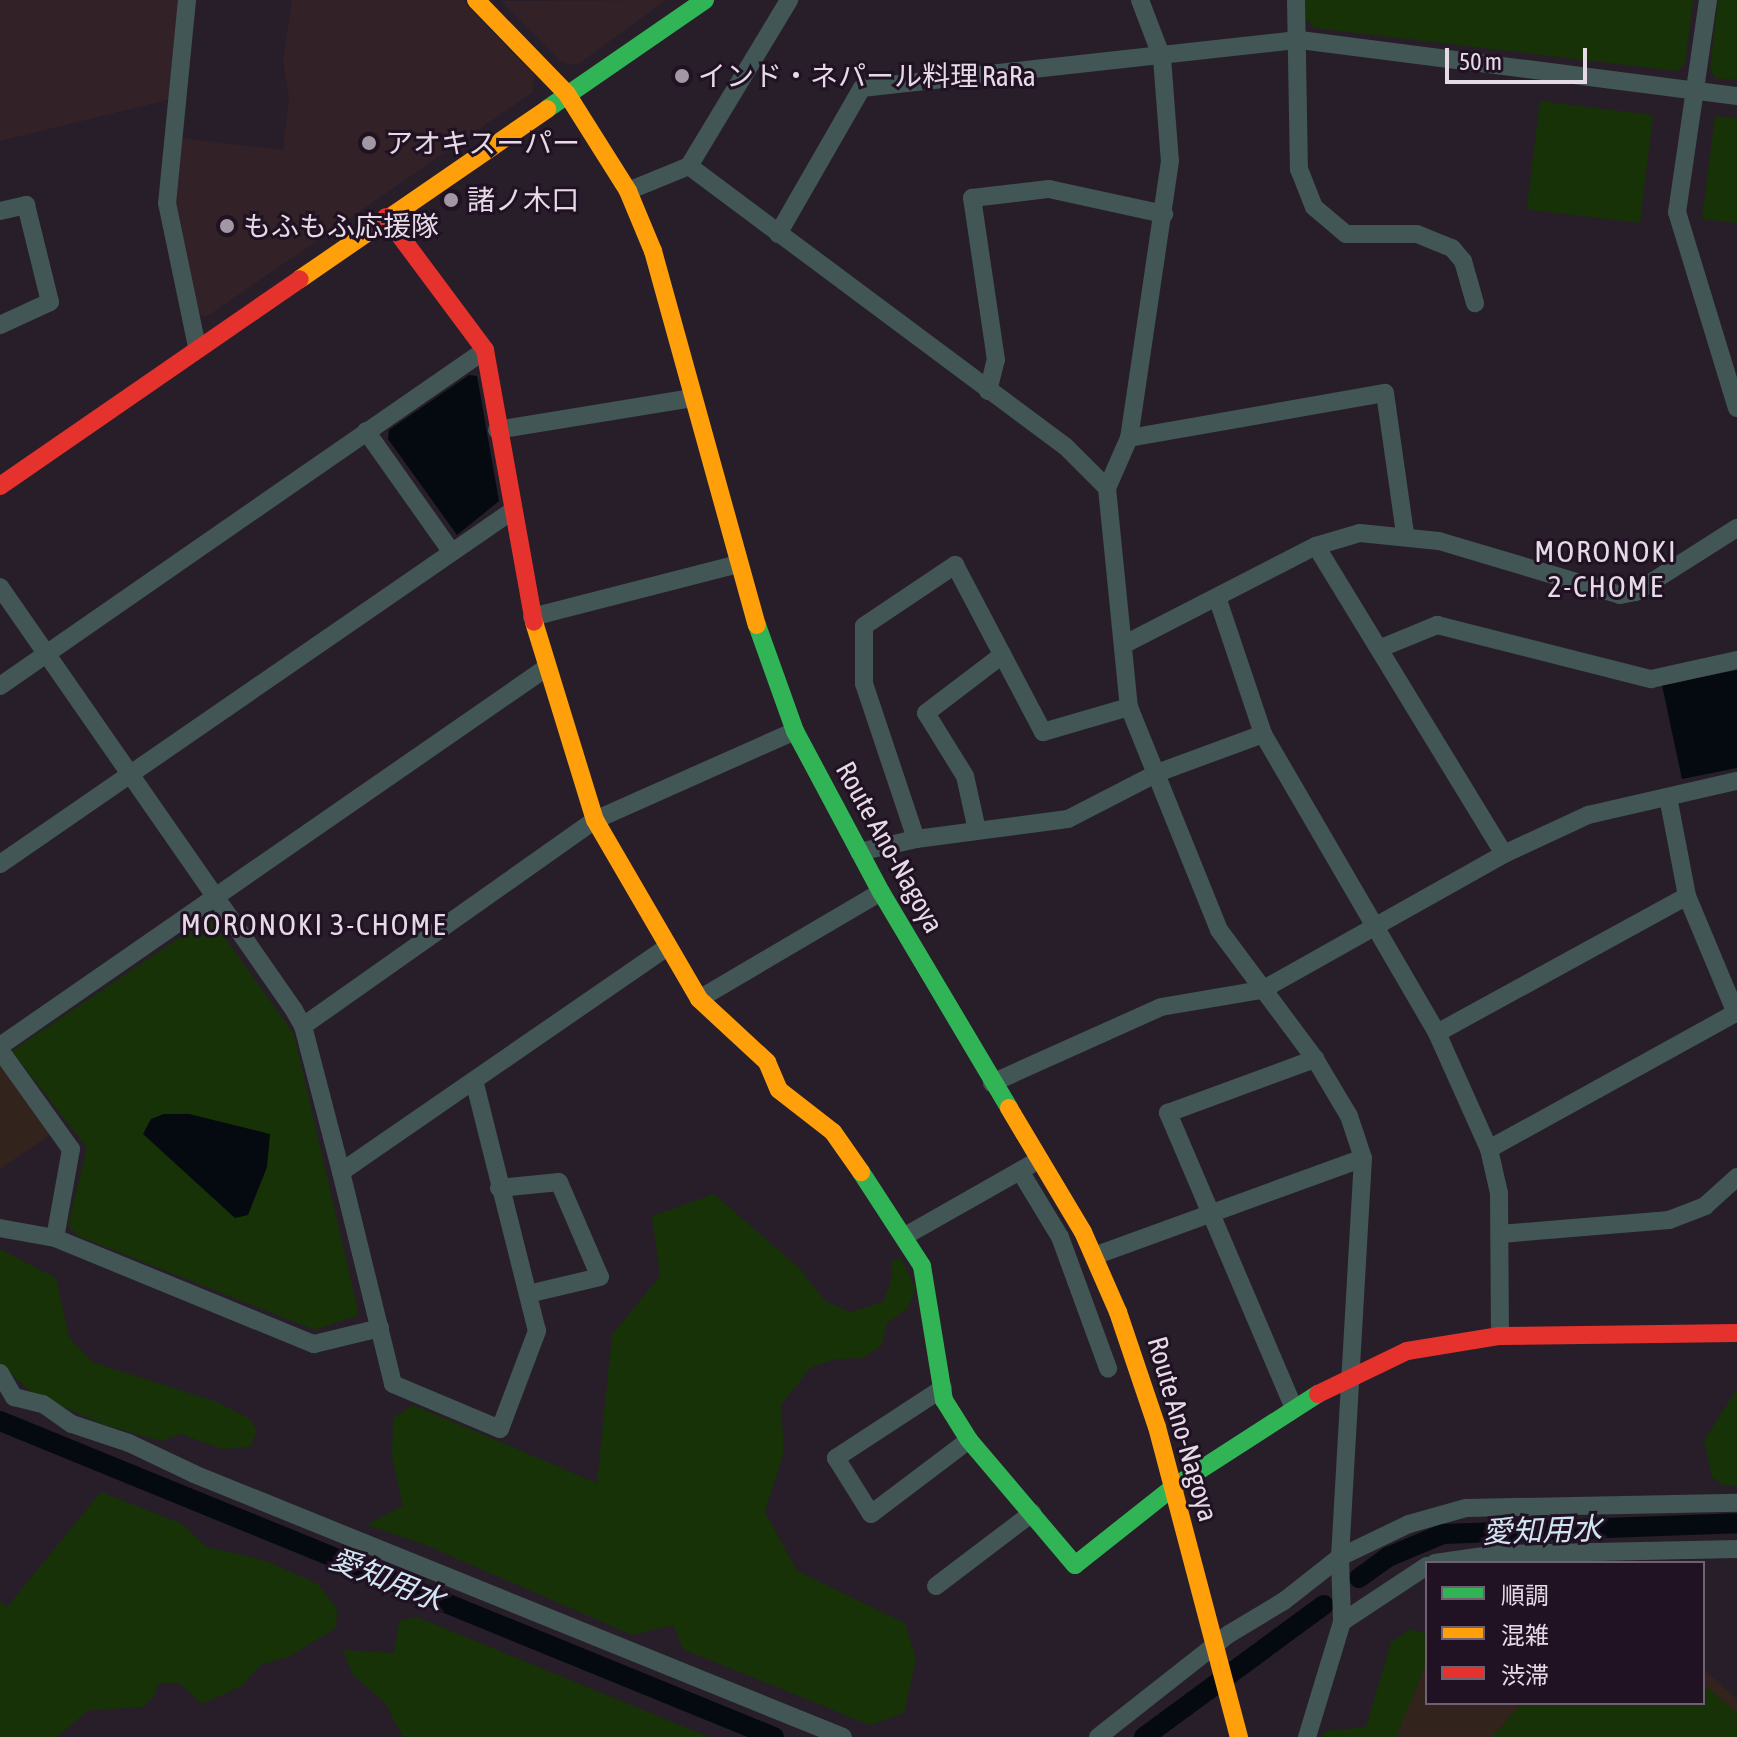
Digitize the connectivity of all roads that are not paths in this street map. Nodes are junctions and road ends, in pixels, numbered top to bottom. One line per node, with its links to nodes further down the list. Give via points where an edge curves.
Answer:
1 (187, 0): 22 (street, via 167,203)
2 (476, 0): 12 (street, Route Ano-Nagoya)
3 (705, 0): 8 (street)
4 (789, 0): 14 (street)
5 (1140, 0): 10 (street)
6 (1296, 0): 9 (street)
7 (1708, 0): 11 (street)
8 (685, 6): 12 (street)
9 (1300, 40): 10 (street); 11 (street); 20 (street, via 1299,169 1314,207 1346,234 1417,234 1452,248 1463,261)
10 (1162, 58): 17 (street, via 1170,161); 19 (street, via 862,88)
11 (1695, 90): 13 (street); 26 (street, via 1677,212)
12 (567, 94): 15 (street, Route Ano-Nagoya); 18 (street)
13 (1737, 96)
14 (689, 166): 15 (street); 19 (street)
15 (628, 191): 25 (street, Route Ano-Nagoya, via 653,251)
16 (0, 211): 21 (street, via 26,205 50,302)
17 (1164, 214): 24 (street, via 1049,189 972,198 996,360); 29 (street)
18 (386, 217): 22 (street); 23 (street)
19 (778, 234): 24 (street)
20 (1475, 303)
21 (0, 325)
22 (197, 346): 30 (street)
23 (485, 350): 27 (street); 28 (street)
24 (988, 391): 31 (street, via 1065,446)
25 (692, 398): 27 (street); 37 (street, Route Ano-Nagoya)
26 (1737, 408)
27 (497, 430): 32 (street)
28 (366, 431): 36 (street); 43 (street)
29 (1129, 438): 31 (street); 34 (street, via 1385,393)
30 (0, 486)
31 (1107, 488): 41 (street)
32 (512, 511): 36 (street); 40 (street)
33 (1737, 528): 34 (street, via 1636,592 1620,595)
34 (1405, 534): 35 (street, via 1360,533)
35 (1316, 546): 39 (street); 42 (street)
36 (451, 551): 52 (street)
37 (739, 564): 40 (street); 49 (street, Route Ano-Nagoya)
38 (0, 587): 43 (street)
39 (1218, 600): 41 (street); 50 (street)
40 (532, 617): 46 (street)
41 (1123, 645): 48 (street)
42 (1381, 648): 45 (street, via 1437,625 1651,679); 59 (street)
43 (46, 653): 47 (street); 52 (street)
44 (1002, 655): 48 (street, via 1043,732); 56 (street, via 926,713 965,776); 57 (street, via 955,565 864,626 864,684)
45 (1737, 660)
46 (546, 668): 55 (street); 62 (street)
47 (0, 686)
48 (1129, 707): 51 (street)
49 (795, 731): 55 (street); 58 (street, Route Ano-Nagoya)
50 (1263, 734): 51 (street); 64 (street)
51 (1157, 773): 56 (street, via 1068,819); 66 (street, via 1219,930)
52 (129, 775): 60 (street); 62 (street)
53 (1737, 781): 54 (street)
54 (1668, 797): 59 (street, via 1588,815); 63 (street)
55 (595, 820): 65 (street); 69 (street)
56 (977, 830): 57 (street)
57 (916, 839): 58 (street)
58 (859, 852): 61 (street, Route Ano-Nagoya)
59 (1504, 854): 64 (street)
60 (0, 864)
61 (881, 892): 67 (street); 74 (street, Route Ano-Nagoya)
62 (215, 896): 69 (street); 71 (street)
63 (1687, 896): 68 (street); 70 (street)
64 (1372, 929): 66 (street); 70 (street)
65 (668, 946): 67 (street); 73 (street)
66 (1262, 990): 72 (street); 74 (street, via 1161,1007)
67 (699, 999): 85 (street, via 767,1062 779,1090 833,1132)
68 (1737, 1012): 75 (street)
69 (303, 1026): 79 (street)
70 (1437, 1033): 75 (street)
71 (0, 1048): 86 (street, via 71,1149)
72 (1315, 1059): 76 (street, via 1349,1116); 82 (street, via 1168,1113)
73 (474, 1081): 79 (street); 81 (street)
74 (992, 1083): 77 (street, Route Ano-Nagoya)
75 (1489, 1149): 84 (street, via 1499,1193)
76 (1363, 1158): 82 (street); 94 (street)
77 (1039, 1160): 78 (street); 87 (street, Route Ano-Nagoya)
78 (1020, 1171): 85 (street); 92 (street, via 1060,1237)
79 (341, 1172): 89 (street)
80 (1737, 1177): 84 (street, via 1705,1206 1669,1220)
81 (499, 1188): 88 (street); 88 (street, via 559,1182 600,1277)
82 (1213, 1209): 87 (street); 96 (street)
83 (0, 1228): 86 (street)
84 (1500, 1234): 91 (street)
85 (905, 1236): 95 (street, via 922,1266)
86 (55, 1238): 89 (street, via 314,1344)
87 (1094, 1256): 98 (street, Route Ano-Nagoya, via 1131,1347)
88 (528, 1294): 89 (street, via 535,1345 500,1429 393,1384)
89 (380, 1328)
90 (1737, 1333): 91 (street)
91 (1500, 1336): 94 (street, via 1407,1351)
92 (1108, 1368)
93 (0, 1373): 108 (street, via 14,1397 43,1404 72,1424)
94 (1354, 1373): 96 (street); 102 (street)
95 (943, 1388): 97 (street, via 944,1400); 97 (street, via 836,1458 871,1514)
96 (1293, 1406): 98 (street)
97 (969, 1440): 100 (street)
98 (1172, 1488): 100 (street, via 1075,1565); 107 (street, Route Ano-Nagoya)
99 (1737, 1503): 102 (street, via 1466,1508 1409,1524)
100 (1032, 1513): 105 (street)
101 (1737, 1549): 103 (street, via 1497,1554)
102 (1340, 1557): 106 (street); 107 (street)
103 (1449, 1561)
104 (1425, 1567): 106 (street)
105 (936, 1586)
106 (1342, 1622): 111 (street)
107 (1216, 1650): 109 (street); 110 (street, Route Ano-Nagoya)
108 (843, 1737)
109 (1098, 1737)
110 (1239, 1737)
111 (1307, 1737)

